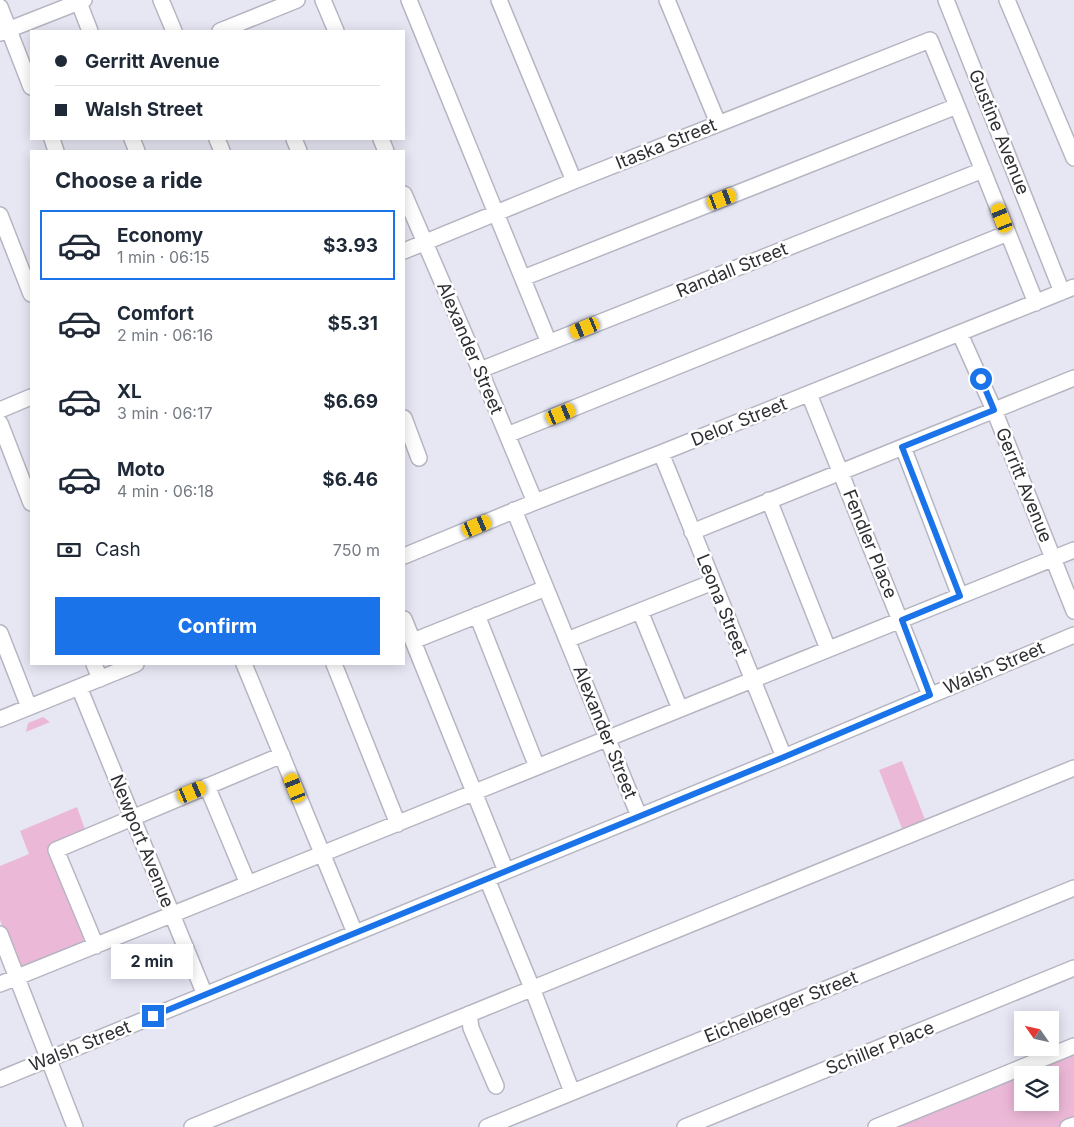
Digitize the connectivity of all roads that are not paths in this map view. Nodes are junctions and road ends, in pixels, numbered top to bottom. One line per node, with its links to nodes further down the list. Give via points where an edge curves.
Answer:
1 (161, 0): 13 (street)
2 (298, 0): 11 (street)
3 (323, 0): 15 (street)
4 (409, 0): 24 (street)
5 (499, 0): 22 (street)
6 (667, 0): 19 (street)
7 (946, 0): 30 (street, Gustine Avenue)
8 (1008, 0): 20 (street)
9 (80, 1): 12 (street); 16 (street)
10 (0, 8): 16 (street)
11 (249, 26): 14 (street)
12 (90, 30)
13 (174, 30)
14 (226, 30)
15 (336, 30)
16 (4, 31): 17 (street)
17 (30, 85)
18 (957, 106): 19 (street, Itaska Street, via 930,40); 21 (street); 29 (street)
19 (718, 123): 22 (street, Itaska Street)
20 (1074, 158)
21 (983, 170): 26 (street); 34 (street, Randall Street)
22 (574, 181): 24 (street, Itaska Street)
23 (405, 196): 27 (street, Alexander Street)
24 (496, 213): 27 (street, Itaska Street); 29 (street)
25 (0, 215): 31 (street)
26 (1008, 233): 32 (street); 43 (street)
27 (424, 243): 28 (street, Itaska Street); 35 (street, Alexander Street)
28 (405, 251)
29 (523, 278): 34 (street)
30 (1068, 290): 32 (street, Delor Street)
31 (30, 291)
32 (1036, 303): 33 (street, Delor Street)
33 (960, 334): 37 (street, Delor Street); 40 (street, Gerritt Avenue)
34 (549, 343): 35 (street, Randall Street)
35 (480, 370): 43 (street, Alexander Street)
36 (1074, 378): 40 (street)
37 (809, 394): 45 (street, Delor Street); 47 (street, Fendler Place)
38 (30, 397): 39 (street)
39 (0, 410)
40 (994, 410): 44 (street); 55 (street, Gerritt Avenue)
41 (405, 421): 46 (street)
42 (0, 423): 48 (street)
43 (507, 435): 50 (street, Alexander Street)
44 (902, 447): 47 (street); 58 (street)
45 (661, 453): 50 (street, Delor Street); 52 (street, Leona Street)
46 (419, 458)
47 (840, 472): 49 (street); 62 (street, Fendler Place)
48 (30, 500)
49 (769, 500): 52 (street); 68 (street)
50 (535, 502): 51 (street, Delor Street)
51 (514, 510): 54 (street, Delor Street); 57 (street, Alexander Street)
52 (692, 532): 56 (street, Leona Street)
53 (1074, 550): 55 (street)
54 (405, 556)
55 (1053, 558): 58 (street); 60 (street, Gerritt Avenue)
56 (713, 582): 59 (street); 74 (street, Leona Street)
57 (546, 588): 61 (street); 66 (street, Alexander Street)
58 (960, 596): 62 (street)
59 (640, 611): 66 (street); 78 (street)
60 (1074, 611)
61 (477, 615): 67 (street); 83 (street)
62 (902, 620): 68 (street); 76 (street, Fendler Place)
63 (405, 621): 67 (street)
64 (0, 633): 77 (street)
65 (1074, 635): 76 (street, Walsh Street)
66 (567, 640): 80 (street, Alexander Street)
67 (413, 641): 86 (street)
68 (828, 650): 74 (street)
69 (94, 665): 73 (street)
70 (134, 665): 73 (street)
71 (244, 665): 81 (street)
72 (334, 665): 89 (street)
73 (100, 679): 75 (street)
74 (753, 680): 78 (street); 82 (street, Leona Street)
75 (79, 687): 77 (street); 88 (street, Newport Avenue)
76 (930, 695): 82 (street, Walsh Street)
77 (29, 707): 79 (street)
78 (680, 709): 80 (street)
79 (0, 719)
80 (607, 739): 83 (street); 87 (street, Alexander Street)
81 (282, 755): 85 (street); 90 (street)
82 (784, 757): 87 (street, Walsh Street)
83 (537, 767): 86 (street)
84 (1074, 768): 102 (street)
85 (207, 786): 88 (street); 93 (street)
86 (474, 792): 89 (street); 91 (street)
87 (639, 816): 91 (street, Walsh Street)
88 (132, 817): 95 (street, Newport Avenue); 98 (street, via 56,850)
89 (398, 824): 90 (street)
90 (322, 854): 93 (street); 96 (street)
91 (506, 871): 92 (street, Walsh Street)
92 (487, 879): 96 (street, Walsh Street); 102 (street)
93 (248, 884): 95 (street)
94 (1074, 888): 109 (street, Eichelberger Street)
95 (172, 915): 98 (street); 103 (street, Newport Avenue)
96 (355, 933): 103 (street, Walsh Street)
97 (0, 934): 100 (street)
98 (96, 946): 100 (street)
99 (1074, 968): 114 (street, Schiller Place)
100 (17, 978): 101 (street); 106 (street)
101 (0, 984)
102 (532, 988): 104 (street); 109 (street)
103 (205, 995): 106 (street, Walsh Street)
104 (469, 1014): 108 (street, via 471,1028); 112 (street)
105 (1074, 1046): 115 (street)
106 (48, 1059): 107 (street, Walsh Street); 111 (street)
107 (0, 1079)
108 (496, 1086)
109 (572, 1092): 113 (street, Eichelberger Street)
110 (1074, 1125): 116 (street)
111 (75, 1127)
112 (192, 1127)
113 (487, 1127)
114 (685, 1127)
115 (876, 1127)
116 (1068, 1127)

